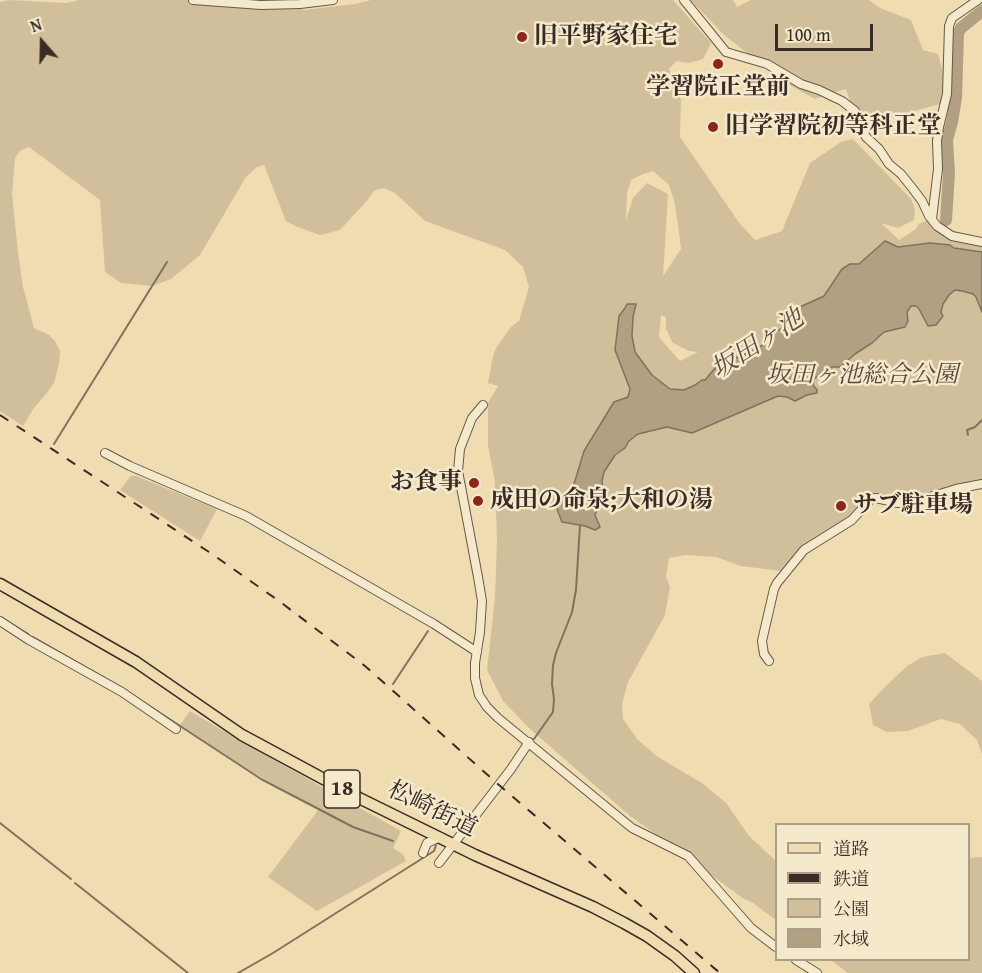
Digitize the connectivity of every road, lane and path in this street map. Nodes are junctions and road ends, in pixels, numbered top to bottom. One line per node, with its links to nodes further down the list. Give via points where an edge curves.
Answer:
1 (193, 0): 2 (street, via 261,5)
2 (333, 0)
3 (684, 0): 5 (street, via 726,52 767,64 855,111 866,137 901,174)
4 (978, 0): 5 (street, via 952,18 949,26 947,94 937,141)
5 (932, 219): 6 (street, via 952,236)
6 (982, 242)
7 (483, 405): 12 (street, via 472,418 460,449 458,471 482,601)
8 (105, 453): 12 (street, via 246,516)
9 (982, 484): 13 (street, via 914,502 871,499 852,520 804,550 774,589 762,641)
10 (0, 584): 16 (main road, 松崎街道 / 18, via 136,662 242,735)
11 (0, 621): 14 (street, via 122,692)
12 (477, 652): 15 (street, via 475,678 479,695 498,718)
13 (769, 662)
14 (176, 729)
15 (529, 742): 17 (street); 20 (street, via 632,828 688,856 746,923)
16 (440, 837): 17 (main road, 松崎街道 / 18); 18 (street, via 427,843)
17 (454, 844): 19 (street); 22 (main road, 松崎街道 / 18, via 624,923)
18 (423, 853)
19 (439, 863)
20 (775, 945)
21 (798, 961): 23 (street)
22 (694, 973)
23 (817, 973)

